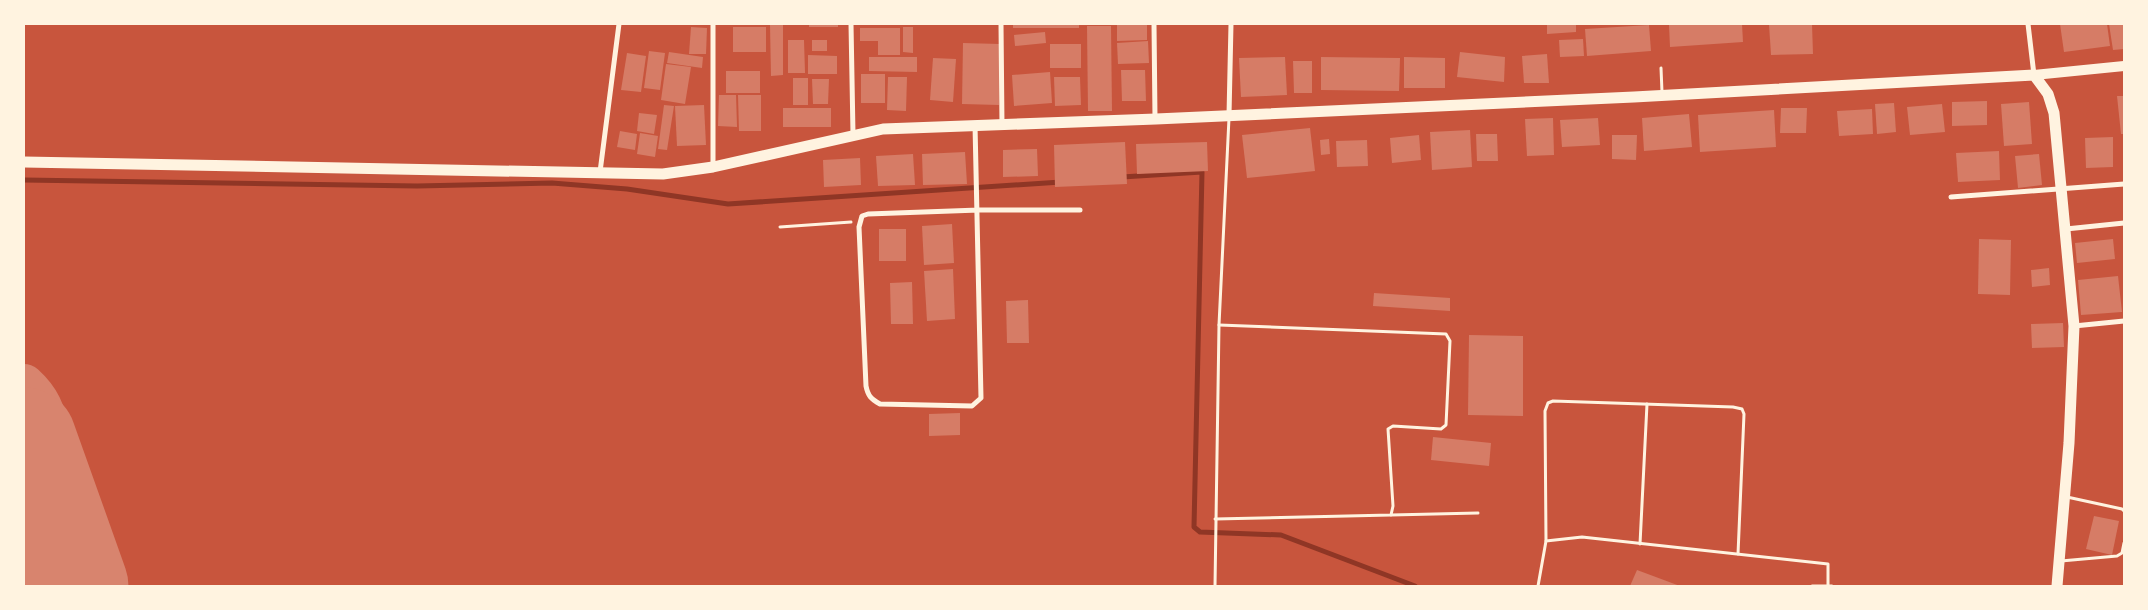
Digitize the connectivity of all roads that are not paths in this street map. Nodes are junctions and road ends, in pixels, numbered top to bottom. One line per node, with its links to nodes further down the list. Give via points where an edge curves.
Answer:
1 (619, 24): 19 (street)
2 (713, 24): 18 (street)
3 (851, 24): 16 (street)
4 (1001, 24): 15 (street)
5 (1154, 24): 13 (street)
6 (1231, 24): 12 (street)
7 (2028, 24): 10 (street)
8 (2124, 66): 10 (main road)
9 (1661, 68): 11 (lane)
10 (2034, 75): 11 (highway); 21 (highway, via 2052,103)
11 (1662, 95): 12 (highway)
12 (1229, 115): 13 (highway); 28 (lane)
13 (1156, 119): 15 (highway)
14 (975, 125): 15 (highway); 16 (highway, via 883,129); 23 (street)
15 (1002, 125)
16 (852, 134): 18 (highway)
17 (24, 162): 19 (highway)
18 (713, 167): 19 (highway, via 663,174)
19 (600, 173)
20 (2124, 184): 21 (street)
21 (2061, 189): 22 (street); 26 (highway)
22 (1951, 197)
23 (979, 208): 23 (street, via 980,401 972,406 880,404 872,400 867,394 859,222 862,216); 24 (street)
24 (1080, 210)
25 (2124, 223): 26 (street)
26 (2066, 229): 29 (highway)
27 (2124, 321): 29 (street)
28 (1219, 325): 34 (lane, via 1449,336 1446,425 1441,429 1394,426 1388,429); 35 (lane)
29 (2074, 326): 31 (highway)
30 (1646, 404): 36 (lane, via 1553,401 1546,407); 38 (lane); 39 (lane, via 1742,409)
31 (2064, 496): 32 (lane); 40 (highway)
32 (2124, 511)
33 (1478, 513): 34 (lane)
34 (1391, 515): 35 (lane)
35 (1215, 519): 41 (lane)
36 (1546, 541): 38 (lane, via 1582,537); 42 (lane)
37 (2124, 543): 40 (lane, via 2122,552 2117,556)
38 (1640, 544): 39 (lane)
39 (1738, 554): 44 (lane, via 1828,564)
40 (2059, 561): 46 (highway)
41 (1215, 586)
42 (1538, 586)
43 (1812, 586): 44 (lane)
44 (1828, 586): 45 (lane)
45 (1832, 586)
46 (2057, 586)

